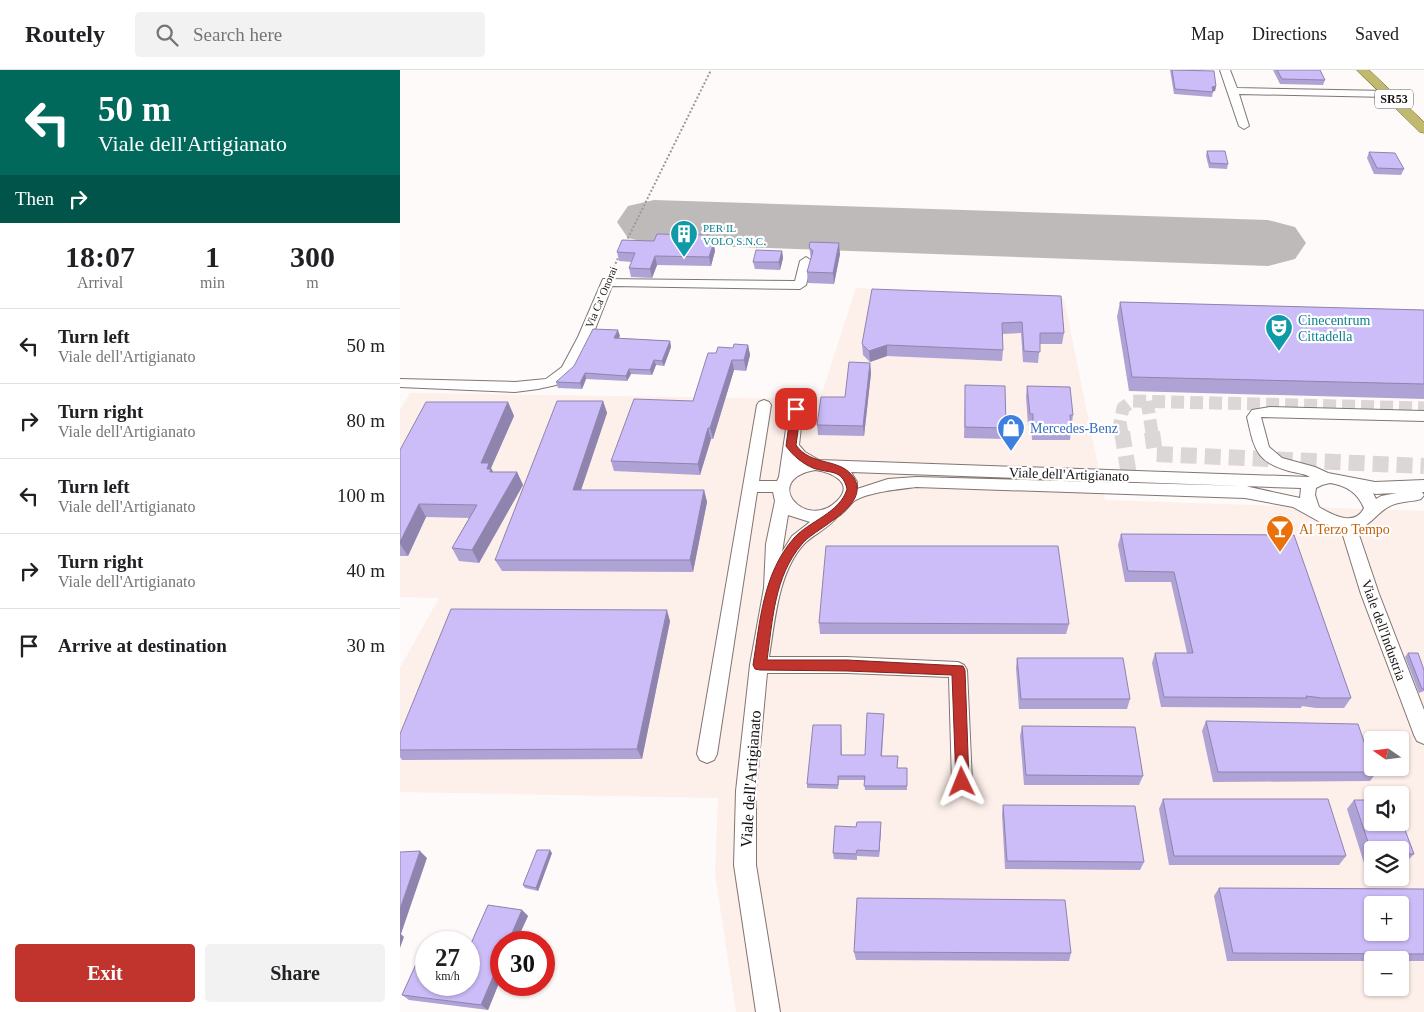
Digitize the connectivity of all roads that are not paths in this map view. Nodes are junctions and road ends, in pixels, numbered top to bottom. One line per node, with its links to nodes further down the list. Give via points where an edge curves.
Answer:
1 (1225, 70): 3 (street)
2 (1363, 70): 4 (main road, SR53)
3 (1233, 91): 4 (street); 5 (street)
4 (1388, 94): 6 (main road, SR53)
5 (1244, 126)
6 (1424, 128)
7 (806, 261): 8 (street, Via Ca' Onorai, via 800,285 607,282 567,370 538,386)
8 (400, 383)
9 (764, 405): 17 (street)
10 (796, 409): 12 (street, Viale dell'Artigianato)
11 (1424, 416): 14 (street, via 1257,413 1254,417 1263,450 1272,460 1318,472)
12 (791, 446): 13 (street, via 800,456); 18 (street, Viale dell'Artigianato)
13 (822, 465): 14 (street, Viale dell'Artigianato); 18 (street, Viale dell'Artigianato, via 794,472); 20 (street, via 845,474 852,489)
14 (1318, 480): 15 (street, Viale dell'Artigianato, via 1344,480); 21 (street, via 1306,495)
15 (1354, 484): 16 (street, Viale dell'Artigianato, via 1374,488); 22 (street, via 1368,496)
16 (1424, 486)
17 (751, 487): 18 (street); 28 (street)
18 (783, 489): 23 (street, via 789,508 799,514 810,516); 25 (street, Viale dell'Artigianato, via 774,544)
19 (1424, 495): 22 (street, via 1387,500)
20 (850, 497): 21 (street, Viale dell'Artigianato, via 888,484 916,482 1244,492 1273,496); 23 (street, Viale dell'Artigianato)
21 (1312, 508): 24 (street, Viale dell'Artigianato, via 1327,519)
22 (1372, 510): 24 (street, via 1368,518)
23 (834, 512): 25 (street, Viale dell'Artigianato, via 798,540)
24 (1347, 524): 27 (street, Viale dell'Industria)
25 (772, 588): 26 (street, Viale dell'Artigianato)
26 (760, 665): 29 (street, via 958,670); 30 (street, Viale dell'Artigianato, via 746,791 745,866)
27 (1424, 735)
28 (707, 754)
29 (962, 782)
30 (768, 1012)

